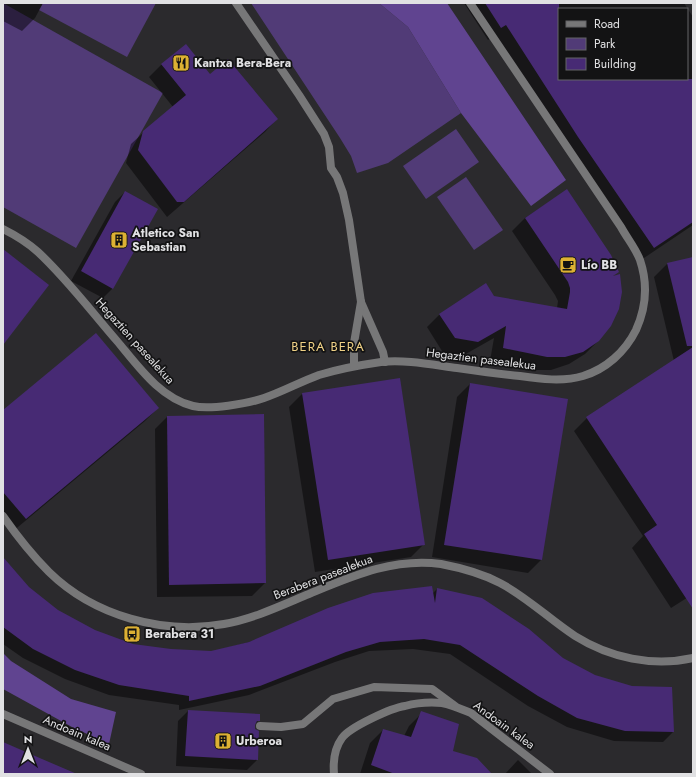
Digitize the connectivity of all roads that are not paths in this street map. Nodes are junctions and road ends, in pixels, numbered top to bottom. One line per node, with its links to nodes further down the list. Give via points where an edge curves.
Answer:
1 (236, 3): 4 (street, via 324,134 329,147 331,168 344,193)
2 (470, 3): 5 (street, Hegaztien pasealekua, via 632,246 639,259 645,282 644,305 630,341 617,356 600,369 581,376 560,380 427,364)
3 (3, 229): 6 (street, Hegaztien pasealekua, via 37,251 73,288 136,364 173,399 194,406 217,407 243,403 263,398 320,375)
4 (361, 302): 5 (street); 6 (street, via 354,343)
5 (385, 362): 6 (street, Hegaztien pasealekua)
6 (354, 366)
7 (3, 516): 8 (street, Berabera pasealekua, via 34,557 69,589 110,611 155,624 178,627 224,624 246,619 376,569 397,564 439,564 481,574 501,583 574,636 608,653 646,661 665,662)
8 (693, 658)
9 (458, 708): 11 (street, via 432,689 374,687 333,699 303,724 281,728); 13 (street, Andoain kalea, via 440,703 403,706 359,726 342,738 336,750); 14 (street, Andoain kalea, via 471,714)
10 (3, 714): 12 (street, Andoain kalea)
11 (260, 726)
12 (141, 774)
13 (334, 774)
14 (550, 774)

